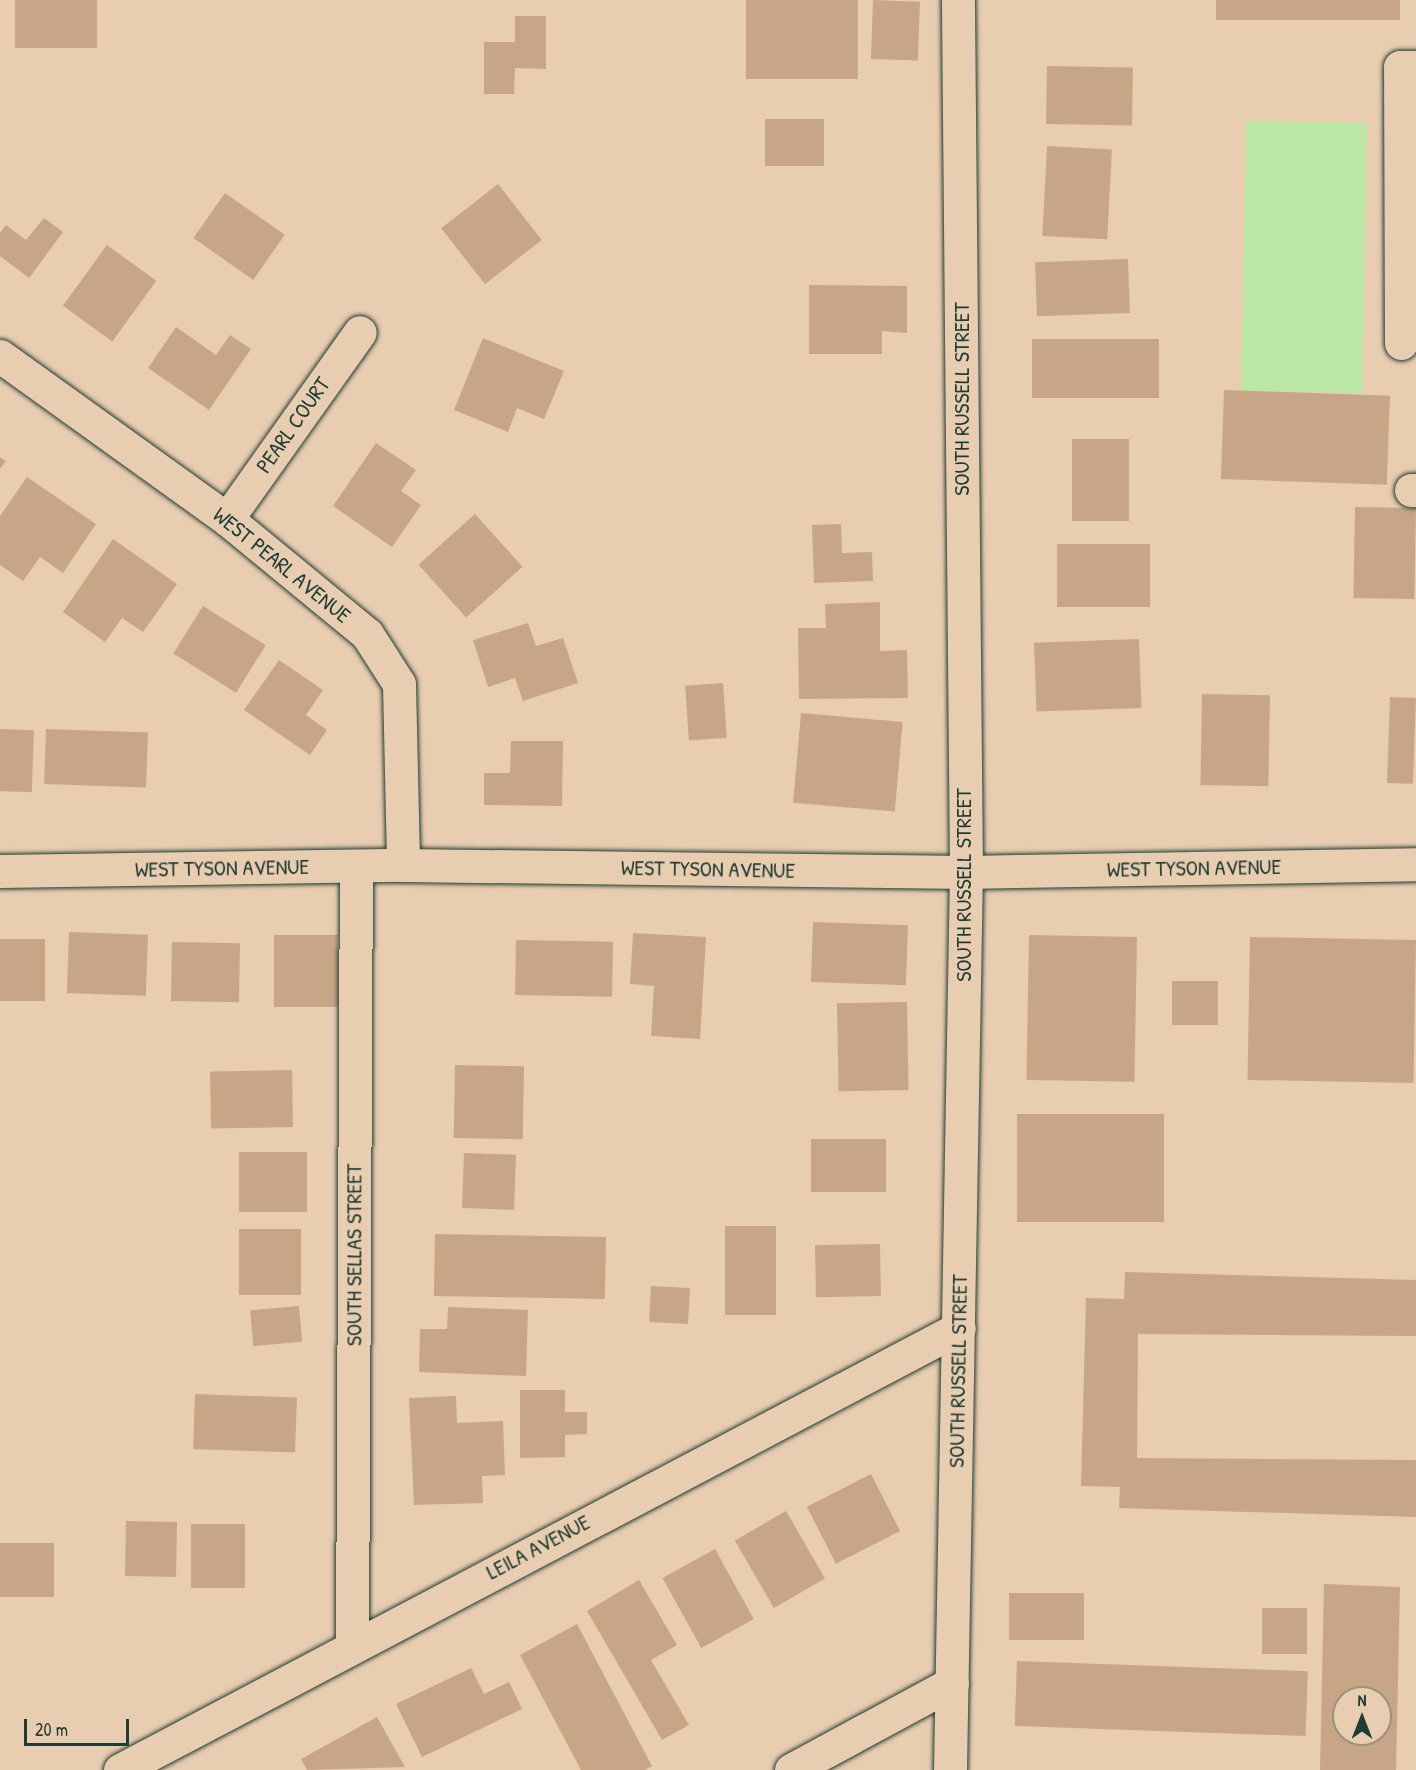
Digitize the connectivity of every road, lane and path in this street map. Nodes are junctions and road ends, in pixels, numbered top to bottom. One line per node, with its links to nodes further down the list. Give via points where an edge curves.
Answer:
1 (958, 0): 11 (street, SOUTH RUSSELL STREET)
2 (1416, 66): 4 (street, via 1400,67)
3 (360, 332): 6 (street, PEARL COURT)
4 (1401, 343)
5 (0, 356): 6 (street, WEST PEARL AVENUE)
6 (227, 519): 8 (street, WEST PEARL AVENUE, via 368,634 399,684)
7 (1416, 864): 11 (street, WEST TYSON AVENUE)
8 (403, 865): 9 (street, WEST TYSON AVENUE); 11 (street, WEST TYSON AVENUE)
9 (356, 867): 10 (street, WEST TYSON AVENUE); 13 (street, SOUTH SELLAS STREET)
10 (0, 871)
11 (966, 872): 12 (street, SOUTH RUSSELL STREET)
12 (959, 1328): 13 (street, LEILA AVENUE); 14 (street, SOUTH RUSSELL STREET)
13 (352, 1644): 15 (street, LEILA AVENUE)
14 (952, 1683): 16 (street); 17 (street, SOUTH RUSSELL STREET)
15 (120, 1770)
16 (791, 1770)
17 (950, 1770)

